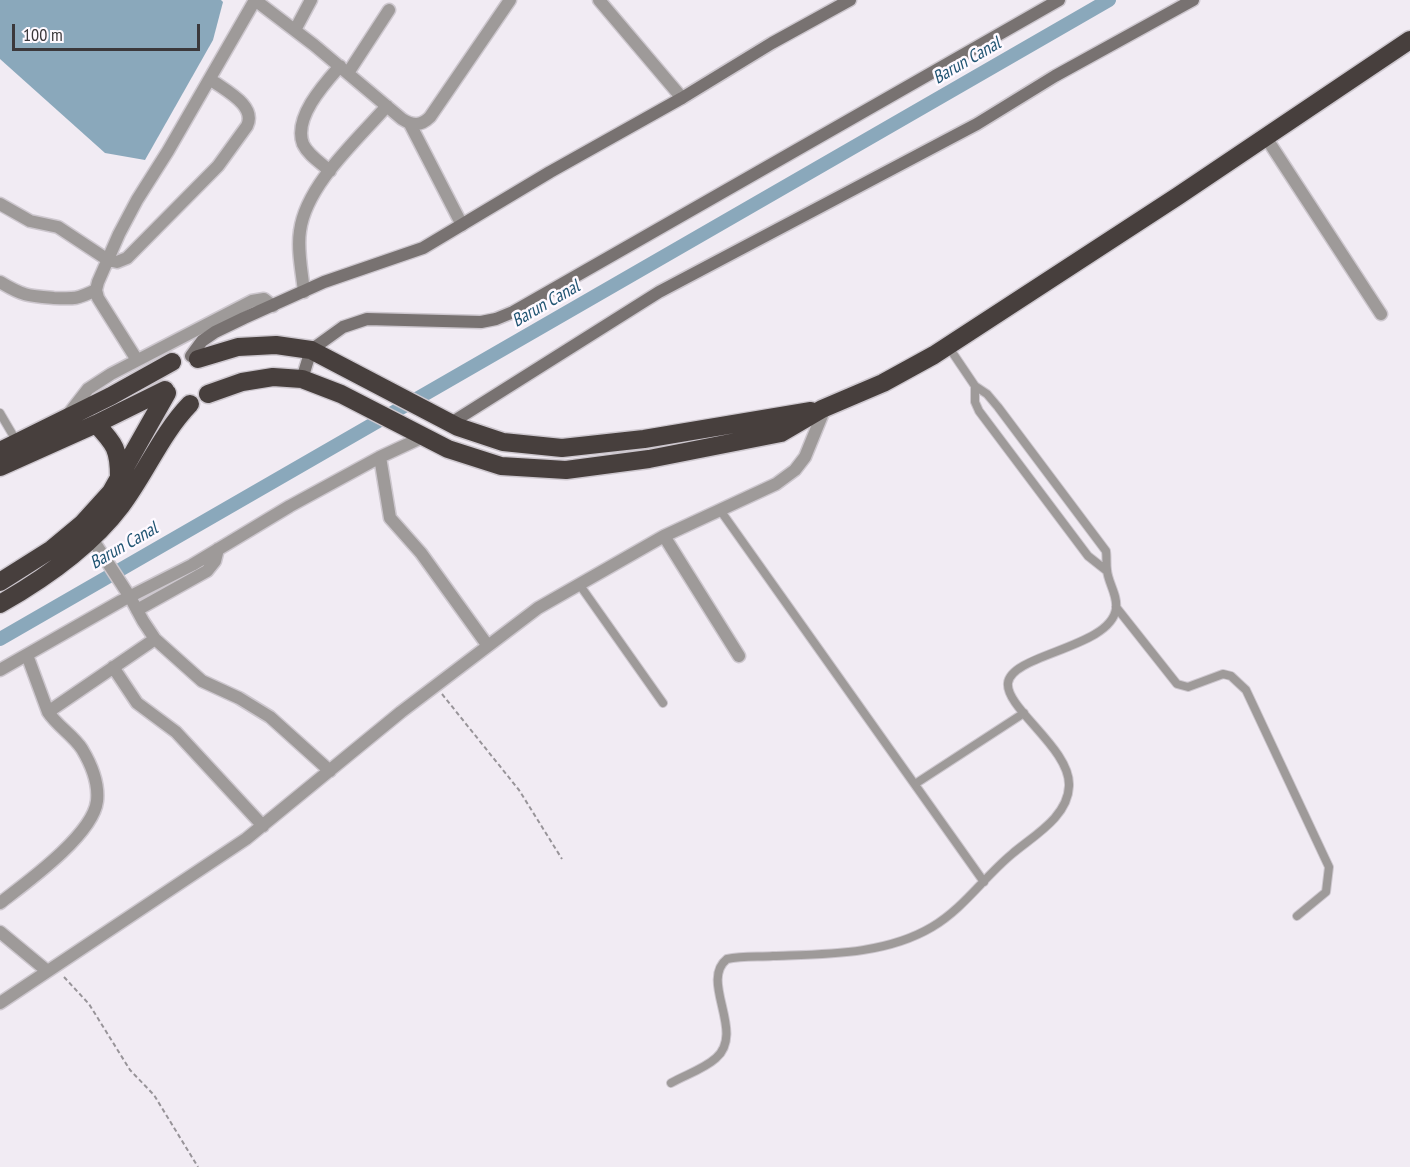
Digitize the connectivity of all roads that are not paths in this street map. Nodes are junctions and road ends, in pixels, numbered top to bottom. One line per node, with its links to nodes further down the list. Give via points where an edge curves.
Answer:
1 (255, 0): 9 (street); 12 (street)
2 (311, 0): 9 (street)
3 (510, 0): 15 (street, via 430,117 424,123)
4 (599, 0): 13 (street)
5 (850, 0): 13 (main road)
6 (1059, 0): 27 (main road, via 513,312 482,322 367,319 343,327)
7 (1193, 0): 39 (main road, via 977,124 659,292)
8 (389, 10): 11 (street)
9 (295, 30): 11 (street)
10 (1410, 40): 16 (highway)
11 (344, 70): 14 (street); 17 (street, via 311,103 303,128 307,151)
12 (210, 79): 20 (street, via 137,201); 20 (street, via 245,106 250,113 248,126 218,166 138,248 127,258)
13 (682, 98): 19 (main road)
14 (387, 106): 15 (street); 17 (street)
15 (410, 124): 19 (street)
16 (1265, 136): 25 (street); 26 (highway)
17 (330, 171): 23 (street, via 314,192 302,220 299,234)
18 (0, 204): 20 (street, via 30,221 58,227)
19 (462, 225): 23 (main road, via 423,248)
20 (108, 260): 22 (street)
21 (0, 282): 22 (street, via 32,297 70,300)
22 (96, 290): 29 (street)
23 (304, 292): 24 (main road)
24 (273, 306): 28 (main road, via 215,332 202,341); 29 (street, via 264,299 252,301)
25 (1381, 314)
26 (948, 346): 32 (lane); 36 (highway, via 883,383)
27 (311, 350): 28 (highway, via 276,345 238,347); 31 (main road); 39 (highway)
28 (194, 358): 30 (highway, via 184,356); 34 (highway, via 204,362 211,374)
29 (136, 360): 38 (street, via 88,389)
30 (172, 362): 33 (highway, via 164,373); 38 (highway)
31 (302, 379): 34 (highway, via 273,377); 41 (highway, via 341,394)
32 (975, 386): 51 (lane, via 979,411 1088,556); 51 (lane, via 998,407 1106,551)
33 (166, 391): 35 (highway, via 177,402); 40 (highway); 46 (highway)
34 (207, 394): 35 (highway)
35 (190, 404): 49 (highway, via 168,431 120,508)
36 (824, 409): 39 (highway, via 644,439 562,448 503,442); 41 (highway, via 781,433 649,459 566,470 501,466 448,449); 47 (street, via 805,457 795,470 776,484)
37 (0, 413): 42 (lane)
38 (65, 419): 42 (highway)
39 (451, 423)
40 (96, 424): 45 (highway); 46 (highway, via 116,448)
41 (416, 433): 44 (street)
42 (17, 442): 43 (highway)
43 (0, 451)
44 (380, 457): 50 (street); 59 (street, via 390,518 421,553)
45 (0, 467)
46 (119, 479): 52 (highway, via 82,524)
47 (720, 510): 48 (street); 68 (lane)
48 (664, 536): 53 (street); 61 (street)
49 (91, 537): 54 (street); 55 (highway, via 68,558)
50 (218, 549): 54 (street); 57 (street, via 207,571)
51 (1107, 571): 56 (lane)
52 (0, 582)
53 (579, 584): 59 (street, via 538,608); 64 (lane)
54 (130, 597): 57 (street); 60 (street)
55 (0, 604)
56 (1116, 607): 66 (lane, via 1106,628 1016,670 1008,683 1009,691); 72 (lane, via 1177,684 1188,687 1223,674 1246,690 1329,867 1326,892)
57 (137, 610): 58 (street)
58 (155, 639): 62 (street); 67 (street, via 202,681 270,717)
59 (488, 646): 67 (street)
60 (27, 655): 63 (street); 65 (street)
61 (739, 656)
62 (113, 667): 65 (street); 69 (street, via 137,703 176,732)
63 (0, 670)
64 (663, 703)
65 (48, 712): 71 (street, via 81,748 96,781 96,805 57,858)
66 (1023, 712): 68 (lane); 70 (lane, via 1062,761 1068,775 1066,801 1059,813)
67 (330, 771): 69 (street)
68 (915, 784): 70 (lane)
69 (263, 826): 74 (street)
70 (984, 882): 76 (lane, via 933,927 895,944 727,958 718,972 727,1030 723,1049 716,1059)
71 (0, 903)
72 (1297, 916)
73 (0, 932): 74 (street)
74 (49, 968): 75 (street)
75 (0, 1003)
76 (671, 1083)

